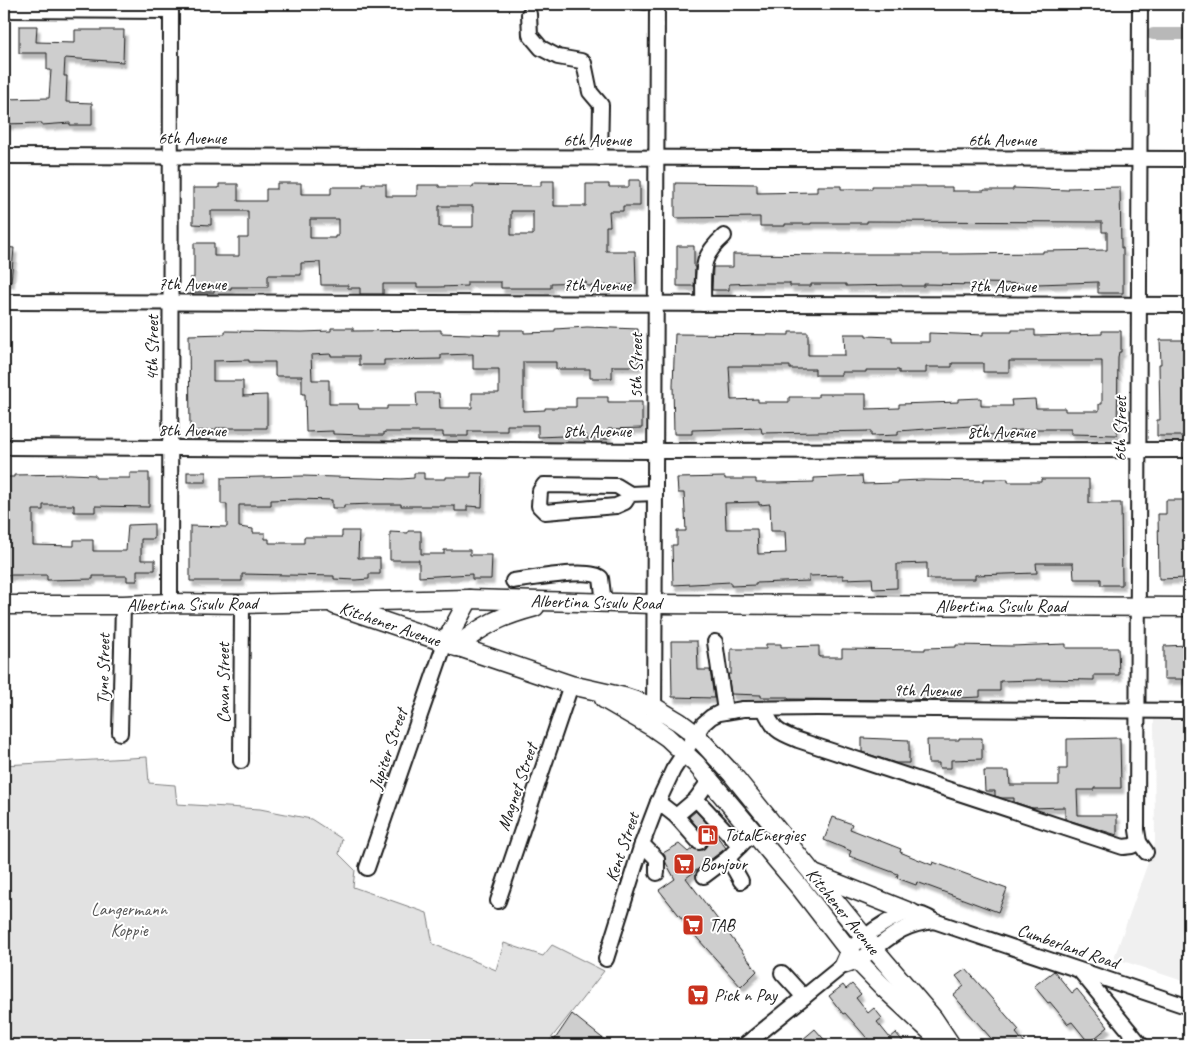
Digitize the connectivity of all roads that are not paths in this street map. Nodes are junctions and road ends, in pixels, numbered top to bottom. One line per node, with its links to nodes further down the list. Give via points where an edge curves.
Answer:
1 (657, 4): 9 (street, 5th Street)
2 (1140, 4): 10 (street, 6th Street)
3 (171, 8): 4 (street); 7 (street, 4th Street)
4 (4, 10)
5 (529, 14): 8 (street, via 530,35 541,48 558,57 584,63 590,92 601,106)
6 (4, 156): 7 (street, 6th Avenue)
7 (171, 156): 8 (street, 6th Avenue); 14 (street, 4th Street)
8 (600, 158): 9 (street, 6th Avenue)
9 (656, 159): 10 (street, 6th Avenue); 15 (street, 5th Street)
10 (1140, 159): 11 (street, 6th Avenue); 17 (street, 6th Street)
11 (1189, 159)
12 (724, 236): 16 (street, via 705,259)
13 (4, 302): 14 (street, 7th Avenue)
14 (170, 303): 15 (street, 7th Avenue); 20 (street, 4th Street)
15 (655, 304): 16 (street, 7th Avenue); 21 (street, 5th Street)
16 (703, 304): 17 (street, 7th Avenue)
17 (1139, 305): 18 (street, 7th Avenue); 22 (street, 6th Street)
18 (1189, 305)
19 (4, 447): 20 (street, 8th Avenue)
20 (170, 448): 21 (street, 8th Avenue); 30 (street, 4th Street)
21 (655, 450): 22 (street, 8th Avenue); 24 (street, 5th Street)
22 (1138, 450): 23 (street, 8th Avenue); 36 (street, 6th Street)
23 (1189, 450)
24 (655, 493): 25 (street); 33 (street, 5th Street)
25 (630, 494): 25 (street, via 617,486 544,485 540,491 539,506 545,512 616,506 625,502)
26 (513, 581): 31 (street, via 557,574 596,574 601,578)
27 (469, 599): 28 (main road, Albertina Sisulu Road); 29 (main road, Albertina Sisulu Road); 39 (main road)
28 (323, 601): 32 (main road, Albertina Sisulu Road); 39 (main road, Kitchener Avenue)
29 (553, 602): 31 (main road, Albertina Sisulu Road); 39 (main road, Kitchener Avenue, via 494,620)
30 (170, 603): 32 (main road, Albertina Sisulu Road); 35 (main road, Albertina Sisulu Road)
31 (604, 603): 33 (main road, Albertina Sisulu Road)
32 (242, 604): 50 (street, Cavan Street)
33 (654, 604): 36 (main road, Albertina Sisulu Road); 41 (street, 5th Street)
34 (4, 605): 35 (main road, Albertina Sisulu Road)
35 (123, 605): 47 (street, Tyne Street)
36 (1139, 607): 37 (main road, Albertina Sisulu Road); 45 (street, 6th Street)
37 (1189, 607)
38 (715, 642): 43 (street)
39 (450, 645): 40 (main road, Kitchener Avenue); 60 (street, Jupiter Street)
40 (578, 687): 41 (main road, Kitchener Avenue); 46 (main road, Kitchener Avenue); 65 (street, Magnet Street)
41 (654, 707): 46 (street, 5th Street); 48 (main road, Kitchener Avenue)
42 (764, 709): 43 (street, 9th Avenue); 45 (street, 9th Avenue); 45 (street, 6th Street, via 776,730 798,740 1123,847 1142,847 1137,830)
43 (725, 711): 48 (street, 9th Avenue, via 711,717)
44 (1189, 711): 45 (street, 9th Avenue)
45 (1137, 712)
46 (654, 728): 49 (main road, Kitchener Avenue)
47 (120, 734)
48 (695, 734): 49 (street, 9th Avenue); 61 (main road, Kitchener Avenue, via 732,774)
49 (684, 751): 51 (main road, Kitchener Avenue); 53 (street, Kent Street)
50 (241, 761)
51 (709, 781): 52 (street); 55 (main road, Kitchener Avenue)
52 (696, 798): 54 (street); 58 (street)
53 (658, 802): 54 (street); 57 (street, Kent Street)
54 (676, 816): 56 (street)
55 (753, 832): 58 (street); 69 (main road, Kitchener Avenue)
56 (699, 842)
57 (642, 844): 62 (street, via 656,857); 70 (street, Kent Street)
58 (740, 846): 59 (street)
59 (728, 858): 63 (street); 64 (street)
60 (367, 868)
61 (811, 872): 66 (main road); 68 (main road, Kitchener Avenue)
62 (657, 873)
63 (704, 876)
64 (741, 881)
65 (498, 901)
66 (912, 913): 67 (street, Cumberland Road, via 926,915); 68 (street, Cumberland Road, via 891,918)
67 (934, 921): 68 (street, Cumberland Road, via 914,924); 71 (street, Cumberland Road)
68 (868, 943): 69 (street, Cumberland Road); 77 (main road, Kitchener Avenue, via 933,1018)
69 (854, 956): 73 (street, Cumberland Road); 76 (main road, Kitchener Avenue)
70 (606, 959)
71 (1080, 971): 74 (street, Cumberland Road); 78 (street)
72 (782, 973): 73 (street)
73 (804, 997): 75 (street, Cumberland Road)
74 (1189, 1007)
75 (745, 1045)
76 (945, 1045)
77 (951, 1045)
78 (1140, 1045)

